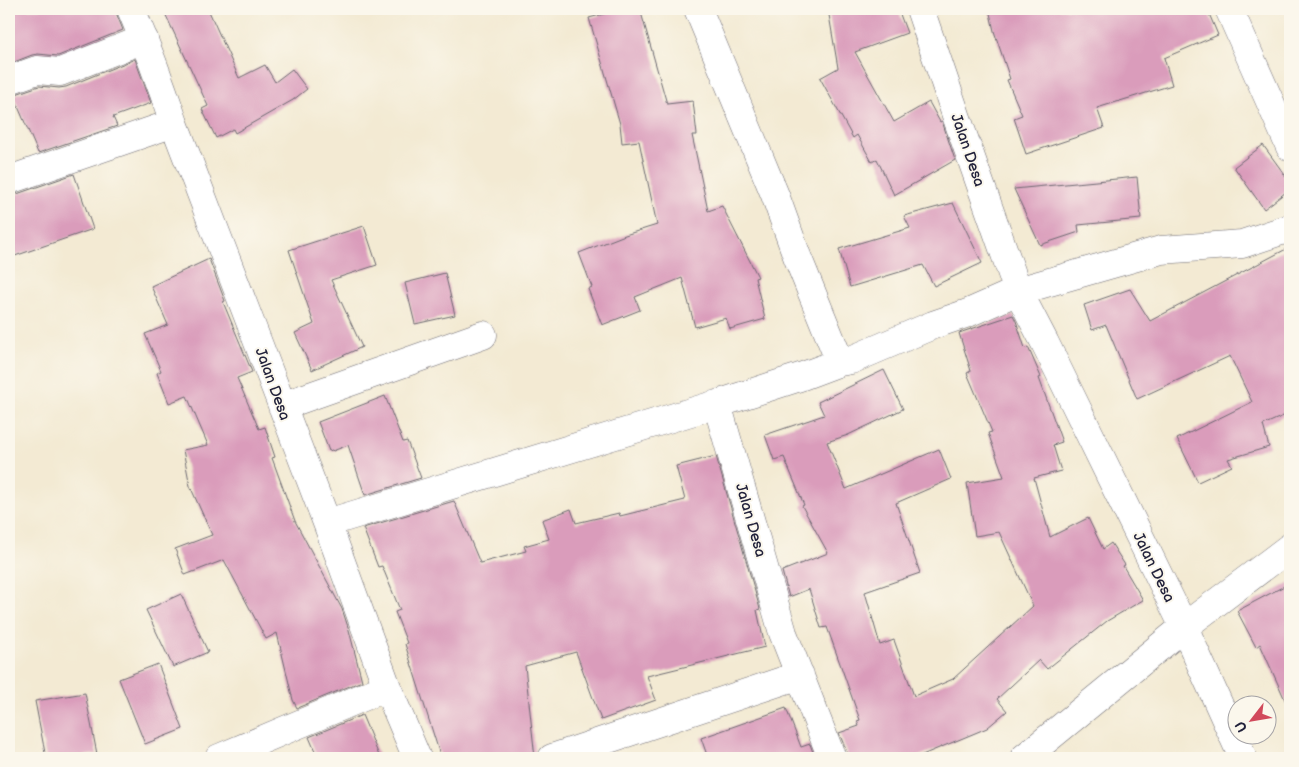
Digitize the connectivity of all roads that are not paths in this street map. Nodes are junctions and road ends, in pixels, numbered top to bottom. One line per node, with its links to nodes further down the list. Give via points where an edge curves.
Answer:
1 (131, 9): 5 (street, Jalan Desa)
2 (698, 9): 13 (street)
3 (920, 9): 11 (street, Jalan Desa)
4 (1228, 9): 8 (street)
5 (144, 39): 6 (street, via 60,72 37,70); 7 (street, Jalan Desa)
6 (9, 80)
7 (174, 123): 9 (street); 15 (street, Jalan Desa)
8 (1290, 147)
9 (9, 180)
10 (1290, 228): 11 (street, via 1242,244 1161,250)
11 (1018, 292): 13 (street); 18 (street, Jalan Desa)
12 (483, 335): 15 (street)
13 (840, 362): 14 (street)
14 (716, 404): 16 (street); 19 (street, Jalan Desa, via 783,633)
15 (282, 406): 16 (street, Jalan Desa)
16 (326, 523): 20 (street, Jalan Desa)
17 (1290, 546): 18 (street)
18 (1184, 627): 25 (street); 26 (street, Jalan Desa)
19 (800, 675): 23 (street); 24 (street, Jalan Desa)
20 (387, 687): 21 (street); 22 (street, Jalan Desa)
21 (219, 758)
22 (416, 758)
23 (552, 758)
24 (832, 758)
25 (1024, 758)
26 (1243, 758)

